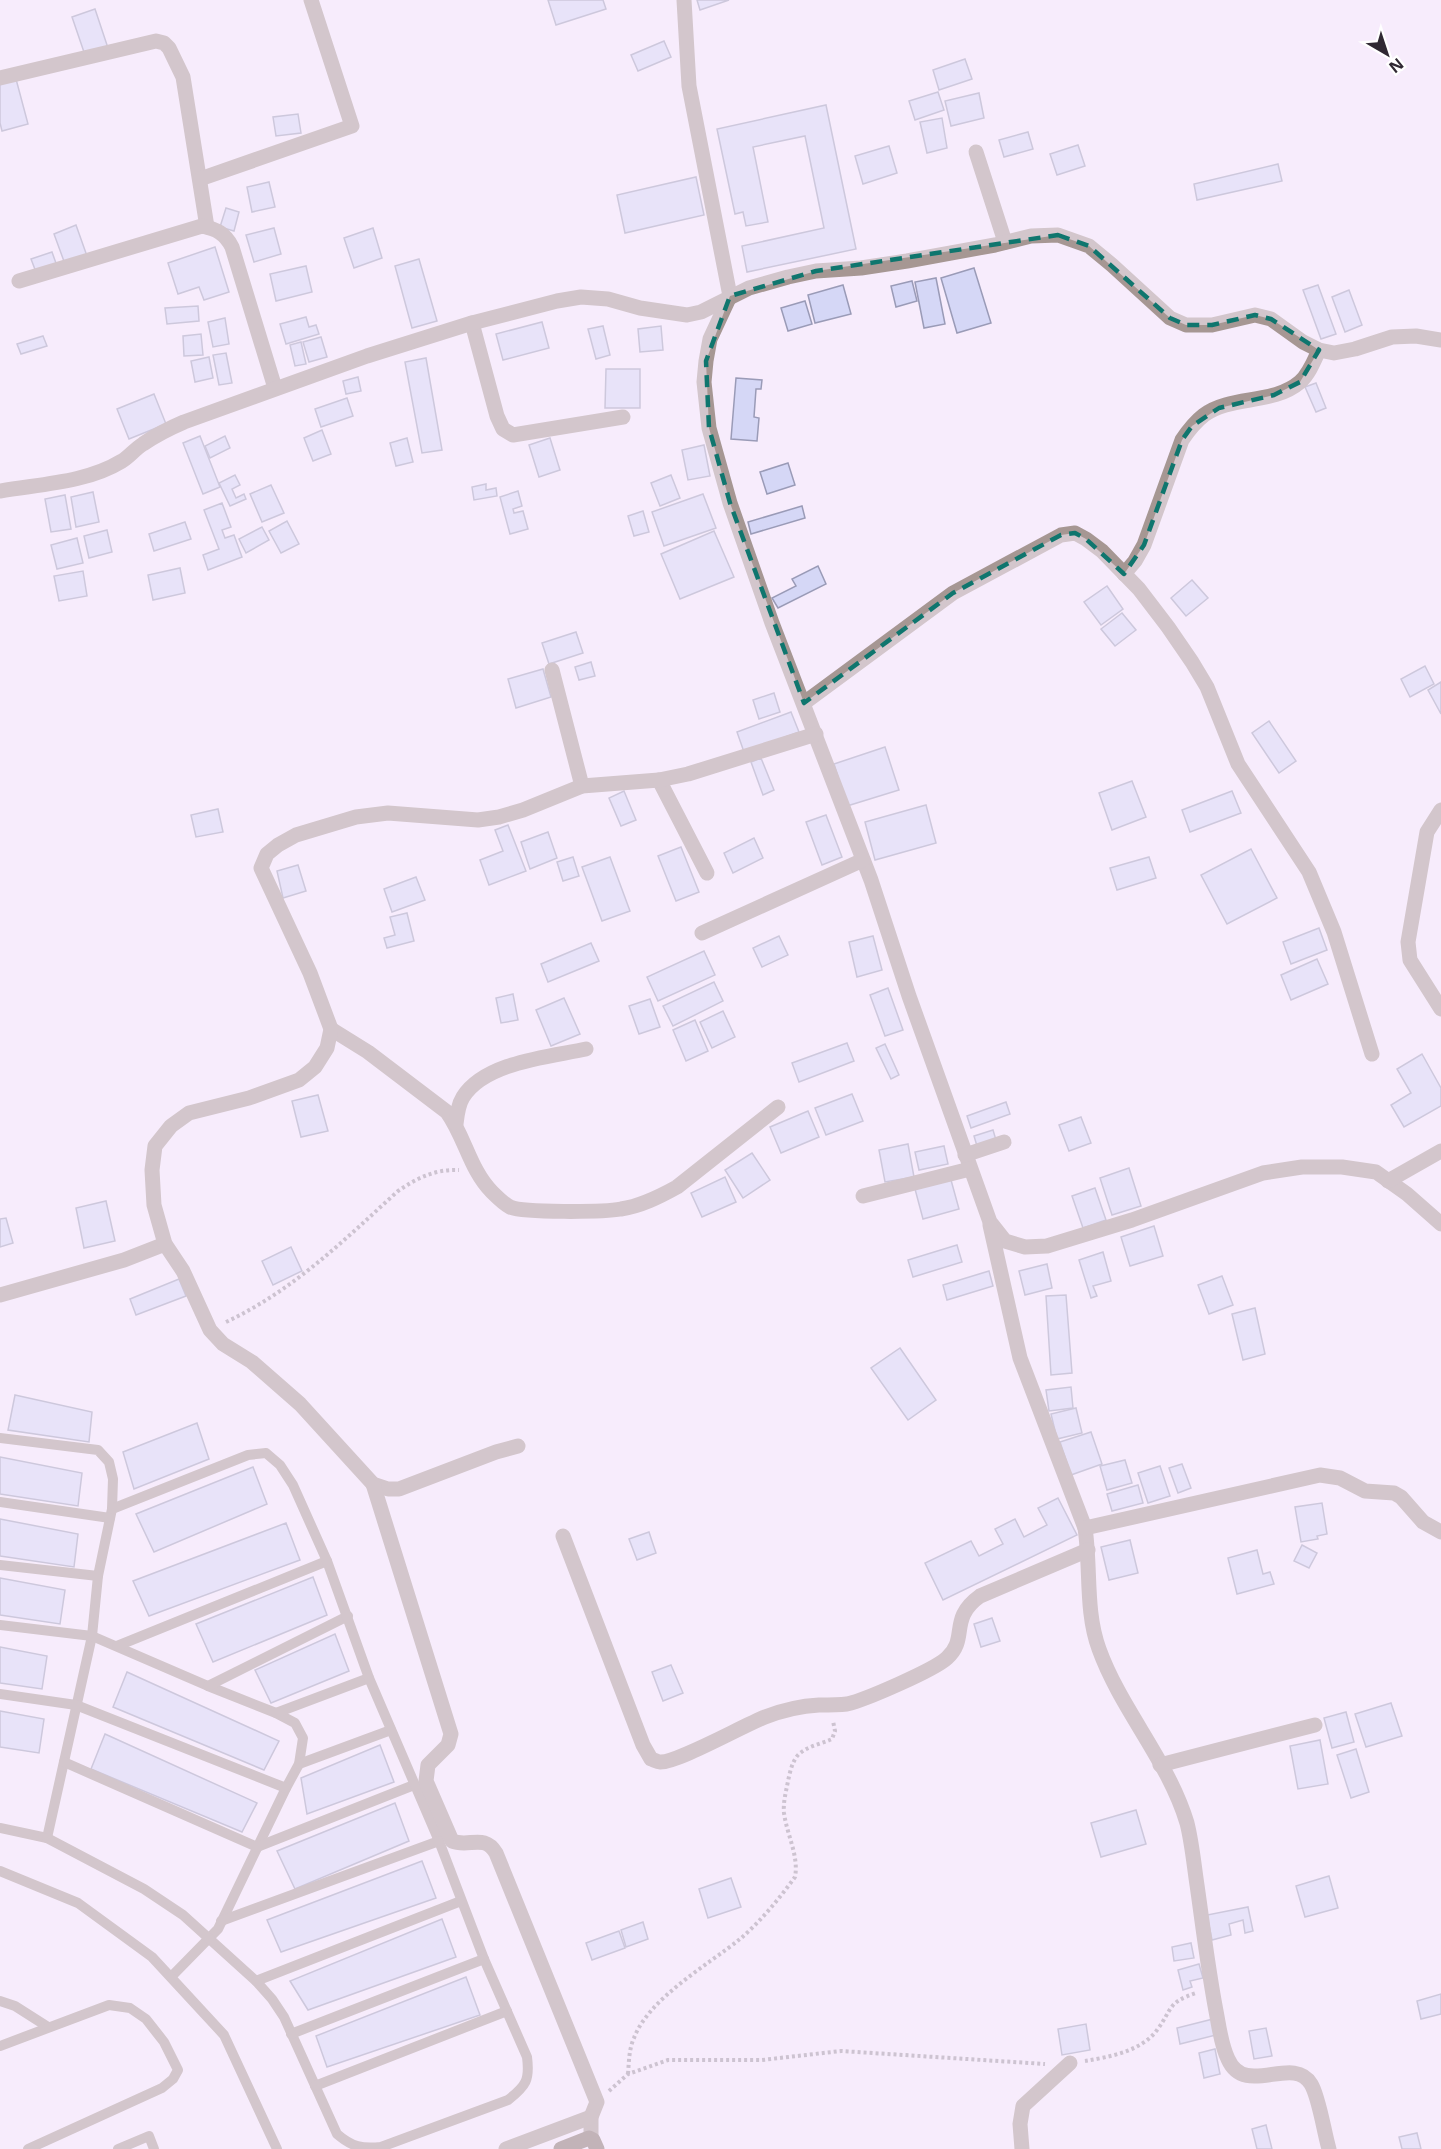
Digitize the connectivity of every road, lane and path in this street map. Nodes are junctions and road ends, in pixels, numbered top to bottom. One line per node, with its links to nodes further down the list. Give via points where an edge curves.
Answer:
1 (311, 0): 5 (street, via 352,126)
2 (684, 0): 9 (street, via 689,86)
3 (0, 78): 5 (street, via 156,40 164,43 183,77)
4 (976, 152): 7 (street)
5 (200, 179): 6 (street)
6 (207, 227): 8 (street); 13 (street, via 226,237 232,246)
7 (1005, 242): 9 (street, via 896,263 816,271); 12 (street, via 1058,235 1089,246 1170,318 1186,325 1212,325 1255,315 1272,319)
8 (19, 281)
9 (730, 296): 10 (street, via 687,315 581,297); 18 (street, via 710,339 706,361 709,428 730,503)
10 (472, 323): 13 (street); 14 (street, via 503,429 513,435)
11 (1441, 340): 12 (street, via 1416,336 1334,353)
12 (1319, 350): 16 (street, via 1309,372 1289,389 1219,408 1192,426 1182,440 1144,545)
13 (275, 388): 15 (street, via 161,433 107,468 59,482)
14 (623, 417)
15 (0, 491)
16 (1124, 574): 18 (street, via 1086,538 1075,533 1061,534 947,597); 29 (street, via 1192,662 1207,687 1238,764 1309,872 1334,932)
17 (552, 670): 21 (street)
18 (804, 703): 19 (street)
19 (816, 734): 20 (street); 23 (street)
20 (659, 780): 21 (street); 24 (street)
21 (582, 786): 27 (street, via 523,810 478,820 388,813 356,817 297,836 267,854 261,868 310,973)
22 (1441, 810): 26 (street, via 1427,832 1408,942 1410,960)
23 (863, 860): 25 (street); 34 (street)
24 (707, 873)
25 (702, 933)
26 (1441, 1009)
27 (331, 1029): 31 (street, via 434,1101); 40 (street, via 327,1048 299,1080 189,1113 171,1126 155,1146 154,1205)
28 (586, 1049): 31 (street, via 519,1063 483,1079 463,1097)
29 (1372, 1054)
30 (778, 1107): 35 (street, via 677,1187 660,1197 620,1209 528,1211 510,1207)
31 (456, 1124): 35 (street)
32 (1004, 1142): 34 (street)
33 (1441, 1151): 36 (street)
34 (968, 1162): 37 (street); 38 (street)
35 (479, 1177): 42 (path, via 447,1170 413,1181 303,1276 260,1305)
36 (1388, 1181): 38 (street, via 1376,1172 1342,1167 1302,1167 1263,1173 1047,1246 1025,1247 1005,1241); 39 (street)
37 (863, 1197)
38 (990, 1222): 48 (street, via 1020,1358)
39 (1441, 1224)
40 (165, 1244): 41 (street, via 124,1260); 42 (street, via 183,1271)
41 (0, 1295)
42 (210, 1330): 45 (street, via 300,1404)
43 (0, 1438): 47 (lane, via 98,1450 109,1462 113,1479)
44 (518, 1446): 45 (street, via 399,1489)
45 (373, 1484): 92 (street, via 451,1734 448,1745 428,1765 426,1781 452,1841 492,1846)
46 (0, 1502): 47 (lane)
47 (111, 1514): 52 (lane, via 248,1455 266,1453 293,1485); 54 (lane)
48 (1085, 1528): 49 (street, via 1320,1475 1340,1478 1365,1491 1394,1493 1423,1522); 51 (street)
49 (1441, 1532)
50 (563, 1536): 62 (street, via 651,1759 661,1762 676,1758 784,1710)
51 (1088, 1550): 62 (street, via 970,1603 959,1621 955,1647 933,1668 853,1701); 69 (street, via 1091,1620 1099,1649 1116,1688)
52 (327, 1561): 55 (lane); 58 (lane)
53 (0, 1565): 54 (lane)
54 (98, 1576): 57 (lane)
55 (348, 1616): 59 (lane); 60 (lane)
56 (0, 1625): 57 (lane)
57 (92, 1636): 58 (lane); 63 (lane)
58 (117, 1646): 60 (lane)
59 (369, 1678): 64 (lane); 66 (lane)
60 (208, 1686): 64 (lane)
61 (0, 1694): 63 (lane)
62 (831, 1705): 90 (path, via 832,1739 799,1755 789,1775 784,1812 797,1867 795,1877 746,1934 673,1989 648,2015 634,2037)
63 (76, 1706): 67 (lane); 71 (lane)
64 (276, 1713): 68 (lane, via 295,1724 303,1738)
65 (1315, 1725): 69 (street)
66 (391, 1730): 68 (lane); 70 (lane)
67 (64, 1762): 73 (lane); 75 (lane)
68 (299, 1764): 71 (lane)
69 (1160, 1765): 83 (street, via 1186,1823)
70 (414, 1785): 74 (lane); 75 (lane)
71 (286, 1788): 75 (lane)
72 (0, 1828): 73 (lane)
73 (47, 1838): 79 (lane, via 144,1890)
74 (439, 1841): 77 (lane); 78 (lane)
75 (257, 1847): 78 (lane)
76 (0, 1871): 81 (lane, via 78,1902 152,1957)
77 (461, 1901): 80 (lane); 82 (lane)
78 (221, 1921): 79 (lane)
79 (210, 1938): 81 (lane); 82 (lane)
80 (484, 1959): 85 (lane); 87 (lane)
81 (171, 1977): 98 (lane, via 224,2035)
82 (256, 1981): 87 (lane, via 284,2017)
83 (1211, 1987): 89 (path, via 1177,2001 1168,2009 1158,2030 1140,2044 1117,2054); 102 (street, via 1228,2060 1236,2071 1248,2077 1302,2074 1311,2083)
84 (0, 2001): 86 (lane)
85 (507, 2011): 91 (lane); 91 (lane, via 527,2057 529,2074 522,2090 508,2100 381,2147 363,2149 348,2144 337,2134)
86 (48, 2027): 88 (lane); 95 (lane, via 109,2005 130,2008 146,2019 164,2042 178,2070 162,2088)
87 (291, 2034): 91 (lane)
88 (0, 2046)
89 (1070, 2063): 90 (path, via 841,2051 762,2060 668,2060); 101 (street, via 1023,2106)
90 (628, 2074): 92 (path)
91 (315, 2086)
92 (597, 2102): 93 (street)
93 (591, 2117): 94 (street); 99 (street)
94 (594, 2144): 100 (main road)
95 (28, 2149)
96 (118, 2149): 97 (lane, via 149,2136)
97 (154, 2149)
98 (277, 2149)
99 (506, 2149)
100 (561, 2149)
101 (1022, 2149)
102 (1329, 2149)

